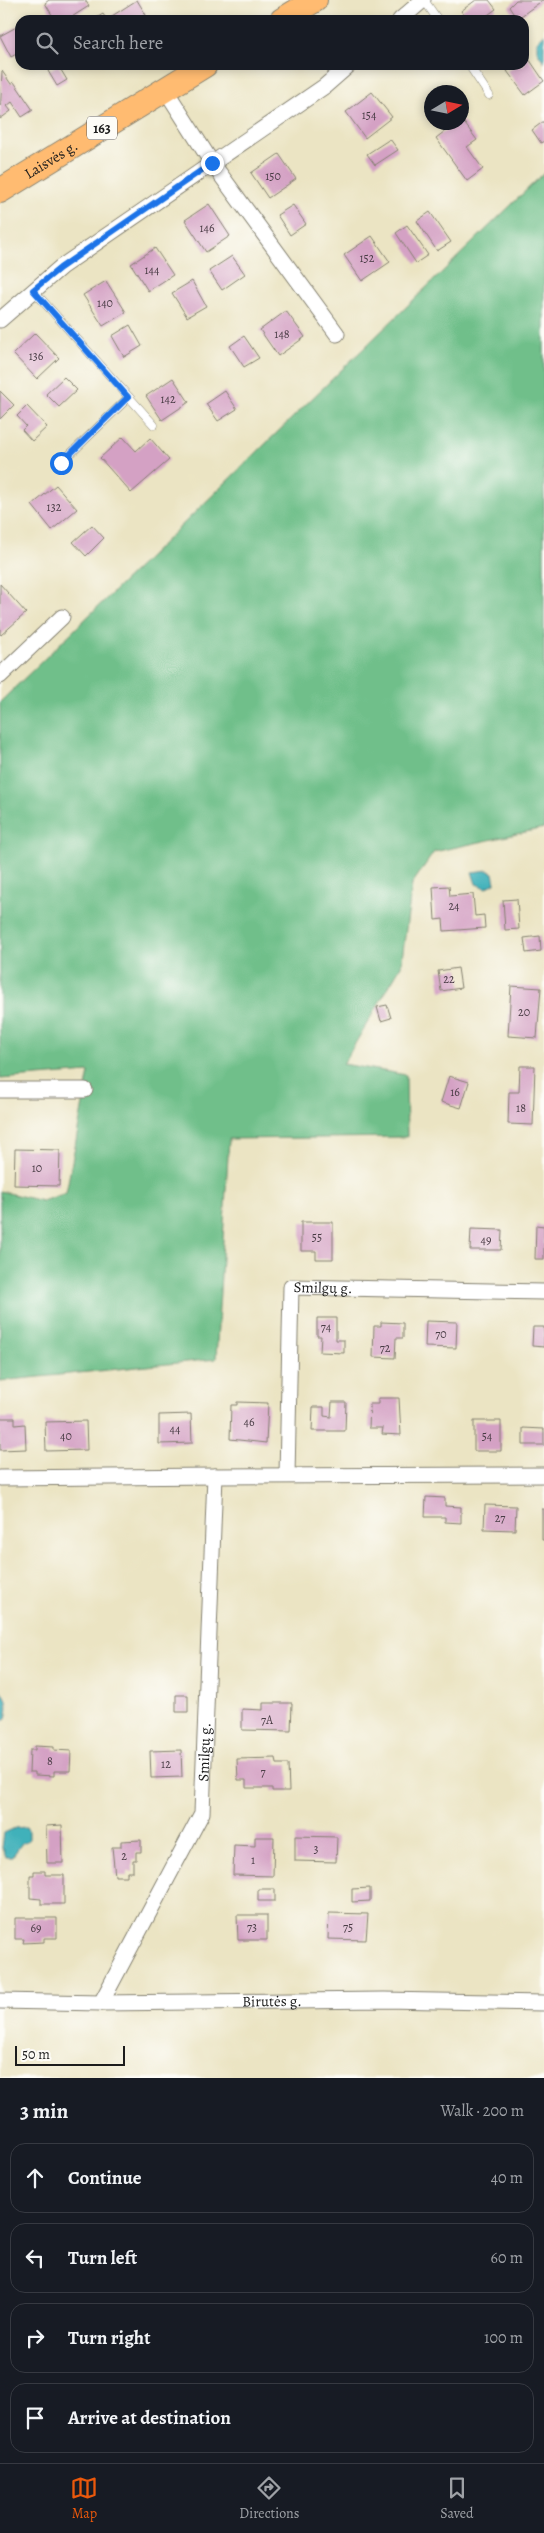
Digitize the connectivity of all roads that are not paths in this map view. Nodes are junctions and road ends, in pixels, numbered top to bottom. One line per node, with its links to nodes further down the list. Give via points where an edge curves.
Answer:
1 (316, 0): 3 (main road)
2 (423, 0): 4 (street); 5 (lane)
3 (290, 15)
4 (406, 15)
5 (434, 15)
6 (197, 70): 9 (main road, Laisvės g. / 163)
7 (343, 70): 11 (street)
8 (472, 70): 10 (lane)
9 (165, 89): 11 (street); 12 (main road, Laisvės g. / 163)
10 (489, 95)
11 (212, 163): 13 (street); 15 (street)
12 (0, 191)
13 (33, 290): 14 (street); 16 (lane)
14 (0, 320)
15 (337, 334)
16 (128, 397): 17 (lane); 18 (lane)
17 (154, 425)
18 (61, 463)
19 (62, 617): 20 (street)
20 (0, 676)
21 (0, 1090): 22 (street)
22 (85, 1090)
23 (544, 1292): 24 (street, Smilgų g., via 291,1287)
24 (287, 1475): 25 (street); 26 (street)
25 (544, 1475)
26 (215, 1476): 27 (street); 29 (street, Smilgų g., via 202,1813)
27 (0, 1478)
28 (0, 2001): 29 (street, Birutės g.)
29 (101, 2003): 30 (street, Birutės g., via 384,2000)
30 (544, 2003)

